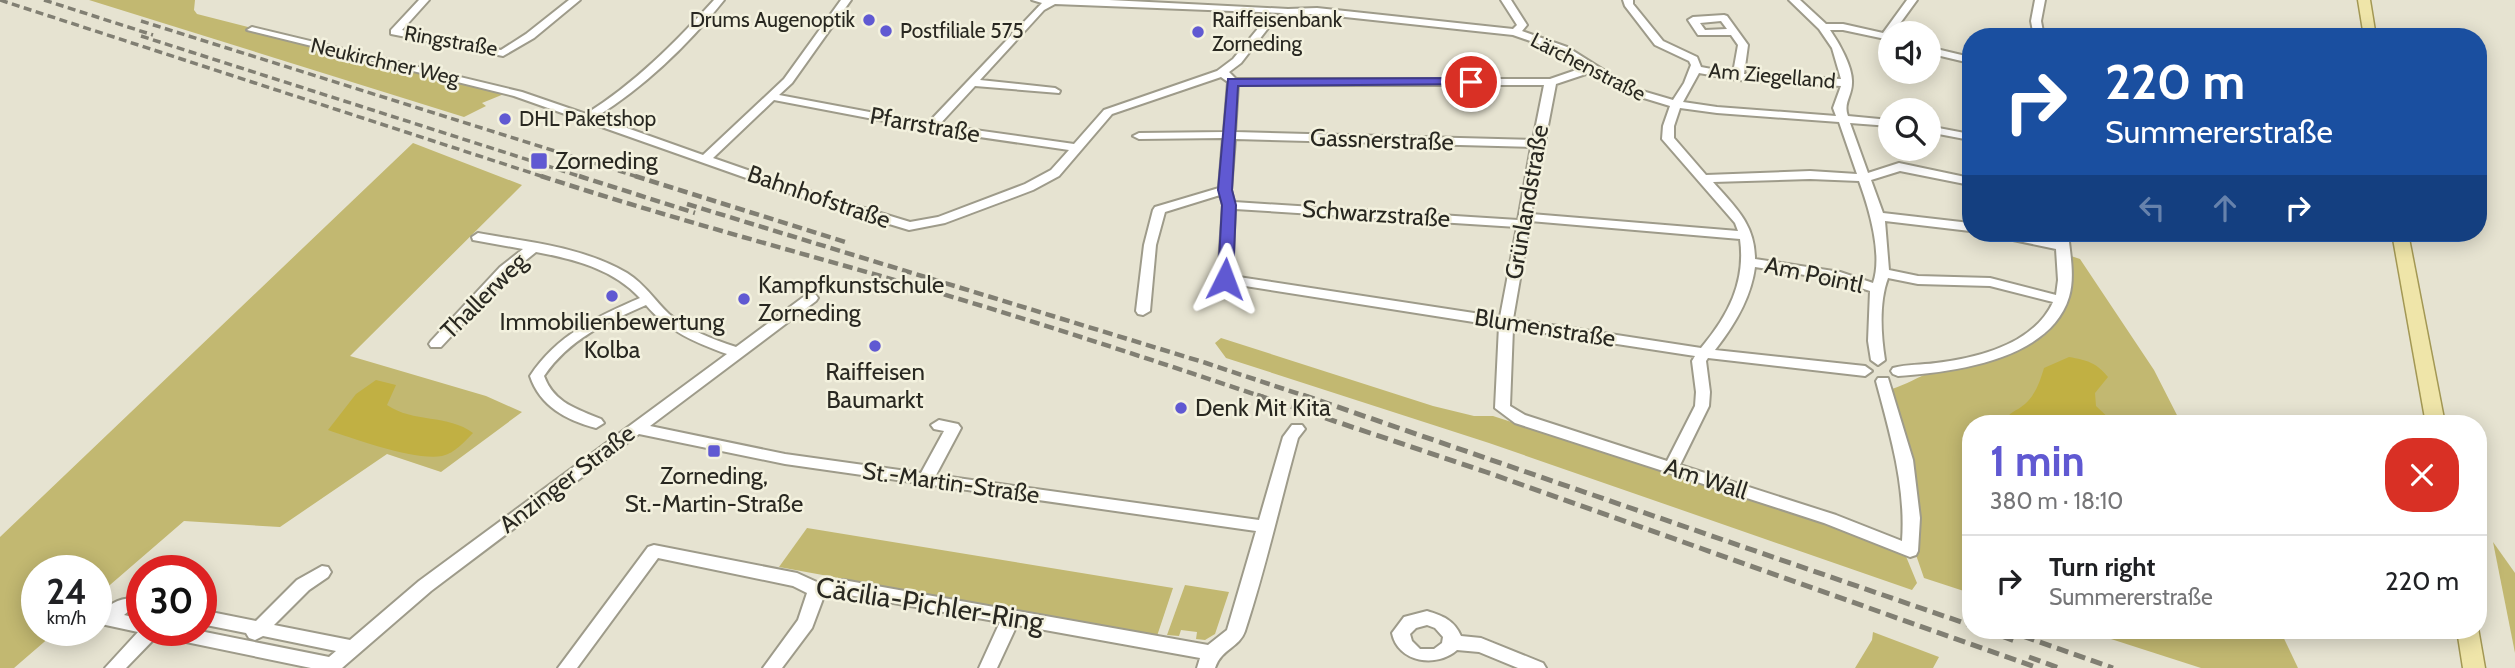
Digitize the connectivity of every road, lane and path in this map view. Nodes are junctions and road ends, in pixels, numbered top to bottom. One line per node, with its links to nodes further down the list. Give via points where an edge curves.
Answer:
1 (424, 0): 2 (street, Ringstraße, via 395,32 503,53)
2 (575, 0)
3 (719, 0): 40 (street, via 655,66)
4 (846, 0): 37 (street, via 797,71)
5 (1038, 0): 6 (street)
6 (1054, 0): 14 (street); 31 (street)
7 (1305, 0): 15 (street); 16 (street)
8 (1506, 0): 22 (street, via 1521,25)
9 (1628, 0): 28 (street, Am Ziegelland, via 1659,43 1693,59)
10 (1794, 0): 18 (street)
11 (1912, 0): 17 (street)
12 (2040, 0): 19 (street)
13 (2364, 0): 20 (main road)
14 (1267, 9): 15 (street, via 1282,17); 29 (street, Bahnhofstraße, via 1267,20 1237,61)
15 (1285, 11): 16 (street, Lärchenstraße)
16 (1317, 11): 22 (street, Lärchenstraße)
17 (1898, 21)
18 (1822, 27): 24 (street); 34 (street, via 1837,48)
19 (2037, 28)
20 (2369, 28)
21 (252, 30): 36 (street, Neukirchner Weg)
22 (1515, 32): 27 (street, Lärchenstraße, via 1551,44)
23 (1734, 32): 30 (street, via 1743,45)
24 (1878, 35)
25 (1941, 53): 26 (street)
26 (1962, 58)
27 (1592, 68): 33 (street); 38 (street, Lärchenstraße, via 1638,94)
28 (1696, 69): 30 (street, Am Ziegelland); 38 (street, Am Ziegelland)
29 (1220, 73): 32 (street); 48 (street, Bahnhofstraße, via 1108,112)
30 (1738, 77): 34 (street, Am Ziegelland)
31 (971, 82): 35 (street); 42 (street)
32 (1233, 82): 33 (street); 44 (street)
33 (1551, 82): 47 (street, Grünlandstraße)
34 (1847, 83): 39 (street, via 1839,108)
35 (1055, 90)
36 (518, 94): 40 (street, Bahnhofstraße)
37 (773, 97): 42 (street, Pfarrstraße); 49 (street)
38 (1675, 105): 39 (street, Lärchenstraße); 51 (street, Am Ziegelland, via 1667,124 1668,139)
39 (1843, 117): 41 (street, Lärchenstraße); 50 (street)
40 (587, 118): 49 (street, Bahnhofstraße)
41 (1878, 121)
42 (931, 127): 48 (street, Pfarrstraße)
43 (1941, 131): 45 (street)
44 (1227, 135): 46 (street, Gassnerstraße); 47 (street, Gassnerstraße); 53 (street)
45 (1962, 135)
46 (1139, 136)
47 (1537, 144): 56 (street, Grünlandstraße)
48 (1077, 148): 49 (street, Bahnhofstraße, via 1055,173 1029,187 917,226 900,225)
49 (706, 158)
50 (1864, 178): 51 (street); 52 (street, via 1899,167); 55 (street)
51 (1706, 179): 58 (street)
52 (1962, 179)
53 (1225, 190): 54 (street); 69 (street, via 1159,210)
54 (1229, 205): 56 (street, Schwarzstraße); 70 (street, Blumenstraße, via 1225,279)
55 (1878, 216): 57 (street); 64 (street)
56 (1524, 220): 58 (street, Schwarzstraße); 70 (street, Grünlandstraße)
57 (1962, 226)
58 (1747, 236): 63 (street)
59 (478, 237): 62 (street)
60 (2062, 242): 68 (street, via 2066,277)
61 (2400, 242): 79 (main road)
62 (533, 248): 67 (street, via 621,274); 71 (street, Thallerweg, via 505,270)
63 (1751, 262): 65 (street, Am Pointl, via 1840,276); 73 (street, via 1737,307)
64 (1883, 273): 65 (street); 68 (street, via 1917,280 1990,282)
65 (1877, 289): 74 (street)
66 (811, 298): 72 (street, Anzinger Straße)
67 (649, 299): 72 (street, via 681,329); 80 (street, via 561,344 537,376 541,392 554,404)
68 (2060, 300): 76 (street, via 2029,339 1976,361)
69 (1143, 311)
70 (1506, 322): 73 (street, Blumenstraße); 78 (street, Grünlandstraße)
71 (436, 344)
72 (739, 353): 82 (street, Anzinger Straße)
73 (1703, 353): 75 (street, Blumenstraße); 84 (street, via 1699,361 1702,406)
74 (1878, 360): 75 (street, via 1865,364); 76 (street)
75 (1865, 371): 77 (street)
76 (1898, 371): 77 (street, via 1897,379)
77 (1883, 381): 84 (street, Am Wall, via 1905,460 1912,517 1910,551 1830,519)
78 (1502, 408): 84 (street, Am Wall, via 1520,419)
79 (2433, 415)
80 (596, 423)
81 (939, 425): 85 (street, via 953,428)
82 (636, 428): 85 (street, St.-Martin-Straße, via 785,459); 99 (street, Anzinger Straße)
83 (1297, 429): 86 (street)
84 (1671, 468)
85 (925, 480): 86 (street, St.-Martin-Straße)
86 (1267, 527): 100 (street, via 1234,634)
87 (322, 572): 93 (street, via 303,584)
88 (817, 590): 90 (street, Cäcilia-Pichler-Ring, via 843,587); 104 (street, Cäcilia-Pichler-Ring, via 797,580 654,551); 105 (street, via 806,623)
89 (126, 604): 92 (street, via 107,620)
90 (1012, 616): 100 (street, Cäcilia-Pichler-Ring); 106 (street)
91 (217, 620): 93 (street)
92 (126, 623)
93 (259, 629): 98 (street); 99 (street)
94 (2469, 639): 108 (main road)
95 (217, 642): 98 (street)
96 (1453, 643): 101 (street, via 1439,657); 101 (street, via 1452,634 1441,622 1427,618 1410,622 1401,633 1402,641); 107 (street, via 1481,645)
97 (136, 646): 103 (street)
98 (241, 647): 102 (street)
99 (351, 647): 102 (street, Anzinger Straße)
100 (1208, 661)
101 (1416, 662)
102 (331, 667)
103 (114, 668)
104 (567, 668)
105 (772, 668)
106 (988, 668)
107 (1537, 668)
108 (2474, 668)

